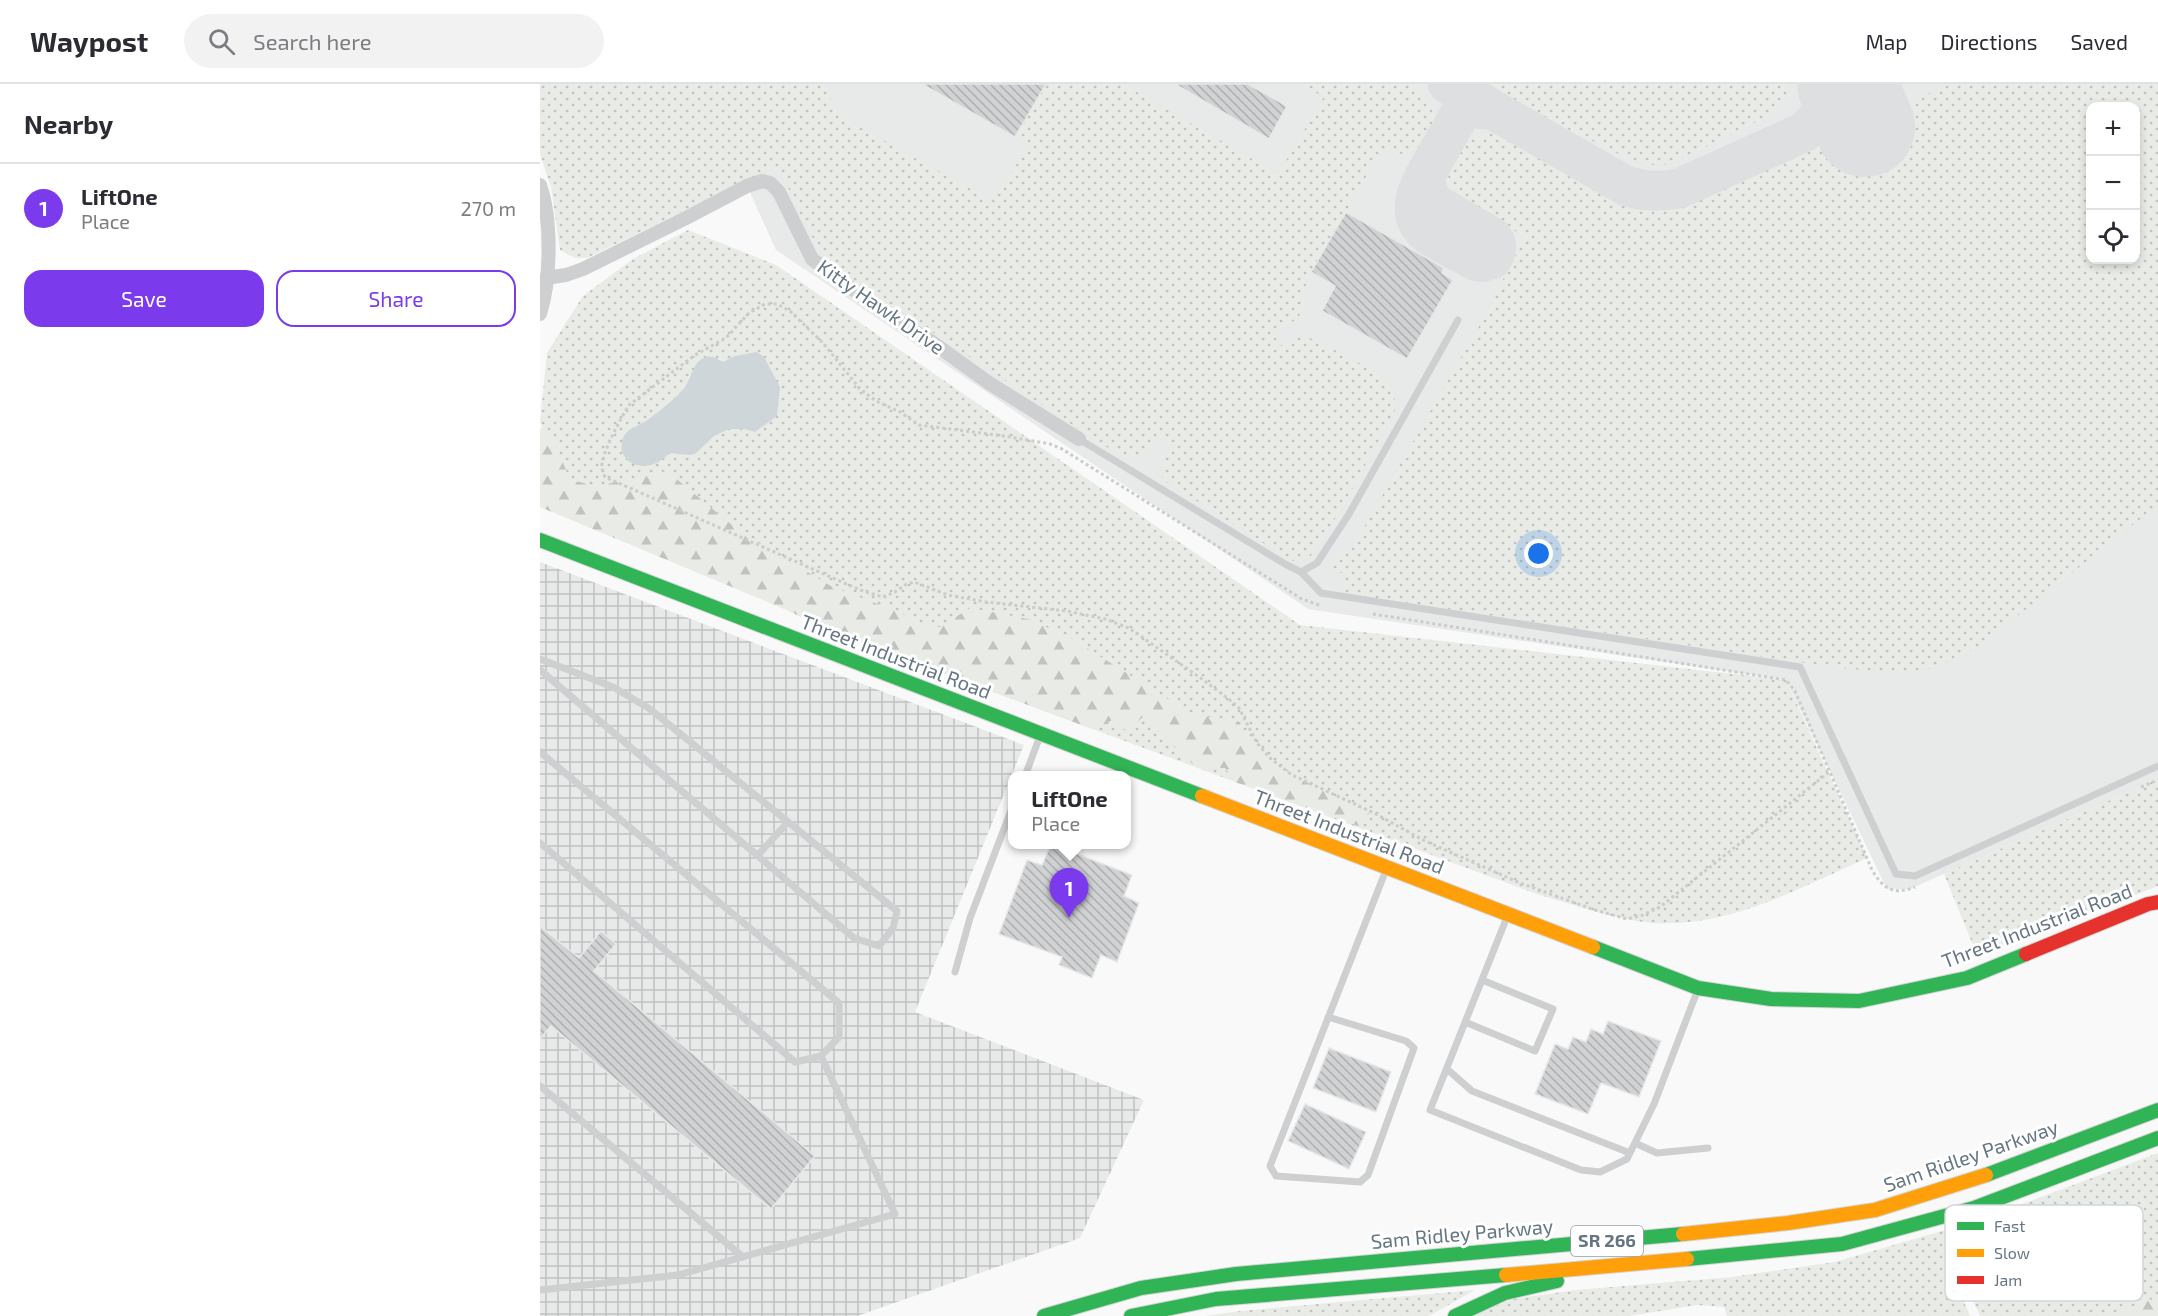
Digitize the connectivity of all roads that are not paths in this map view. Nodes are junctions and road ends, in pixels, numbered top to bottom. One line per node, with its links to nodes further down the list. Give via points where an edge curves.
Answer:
1 (540, 185): 2 (street, via 548,231)
2 (544, 269): 3 (street, via 546,296); 5 (street, Kitty Hawk Drive, via 566,275 583,269 747,186 762,181 770,183 779,192 812,259 891,317)
3 (540, 314)
4 (1458, 320): 7 (lane, via 1349,514 1317,563)
5 (1079, 439): 7 (lane)
6 (540, 540): 10 (main road, Threet Industrial Road)
7 (1301, 572): 12 (lane, via 1321,593 1800,667 1896,874 1915,876)
8 (540, 660): 15 (lane, via 613,687 650,709)
9 (540, 670): 17 (lane)
10 (1041, 734): 13 (lane); 18 (main road, Threet Industrial Road)
11 (540, 752): 26 (lane, via 839,1003 839,1037)
12 (2158, 766)
13 (1027, 771)
14 (1008, 818): 21 (lane)
15 (788, 822): 17 (lane); 17 (lane, via 897,911 893,928 879,946 854,938)
16 (540, 843): 26 (lane, via 795,1062)
17 (758, 855)
18 (1387, 867): 20 (main road, Threet Industrial Road); 24 (lane)
19 (2158, 902): 23 (main road, Threet Industrial Road, via 1967,978 1858,1001 1771,999)
20 (1508, 914): 22 (lane); 23 (main road, Threet Industrial Road)
21 (954, 972)
22 (1482, 980): 25 (lane); 25 (lane, via 1553,1009 1535,1051)
23 (1698, 988): 31 (lane)
24 (1328, 1017): 24 (lane, via 1270,1166 1276,1176 1360,1182 1368,1175 1414,1048 1406,1041)
25 (1465, 1022): 27 (lane)
26 (821, 1056): 36 (lane, via 895,1214)
27 (1447, 1068): 33 (lane, via 1472,1091); 33 (lane, via 1430,1110 1581,1170 1600,1172 1627,1159)
28 (540, 1086): 36 (lane)
29 (2158, 1110): 39 (main road, Sam Ridley Parkway / SR 266, via 1962,1184 1875,1209 1693,1233 1236,1274 1141,1288)
30 (2158, 1138): 34 (main road, SR 266)
31 (1635, 1143): 32 (lane, via 1658,1153); 33 (lane)
32 (1707, 1148)
33 (1630, 1153)
34 (1982, 1205)
35 (1945, 1216): 37 (main road, SR 266, via 1842,1244)
36 (742, 1257): 38 (lane, via 678,1275)
37 (1636, 1264): 40 (main road, SR 266, via 1216,1299); 41 (main road, via 1505,1293)
38 (540, 1290)
39 (1044, 1316)
40 (1131, 1316)
41 (1455, 1316)

